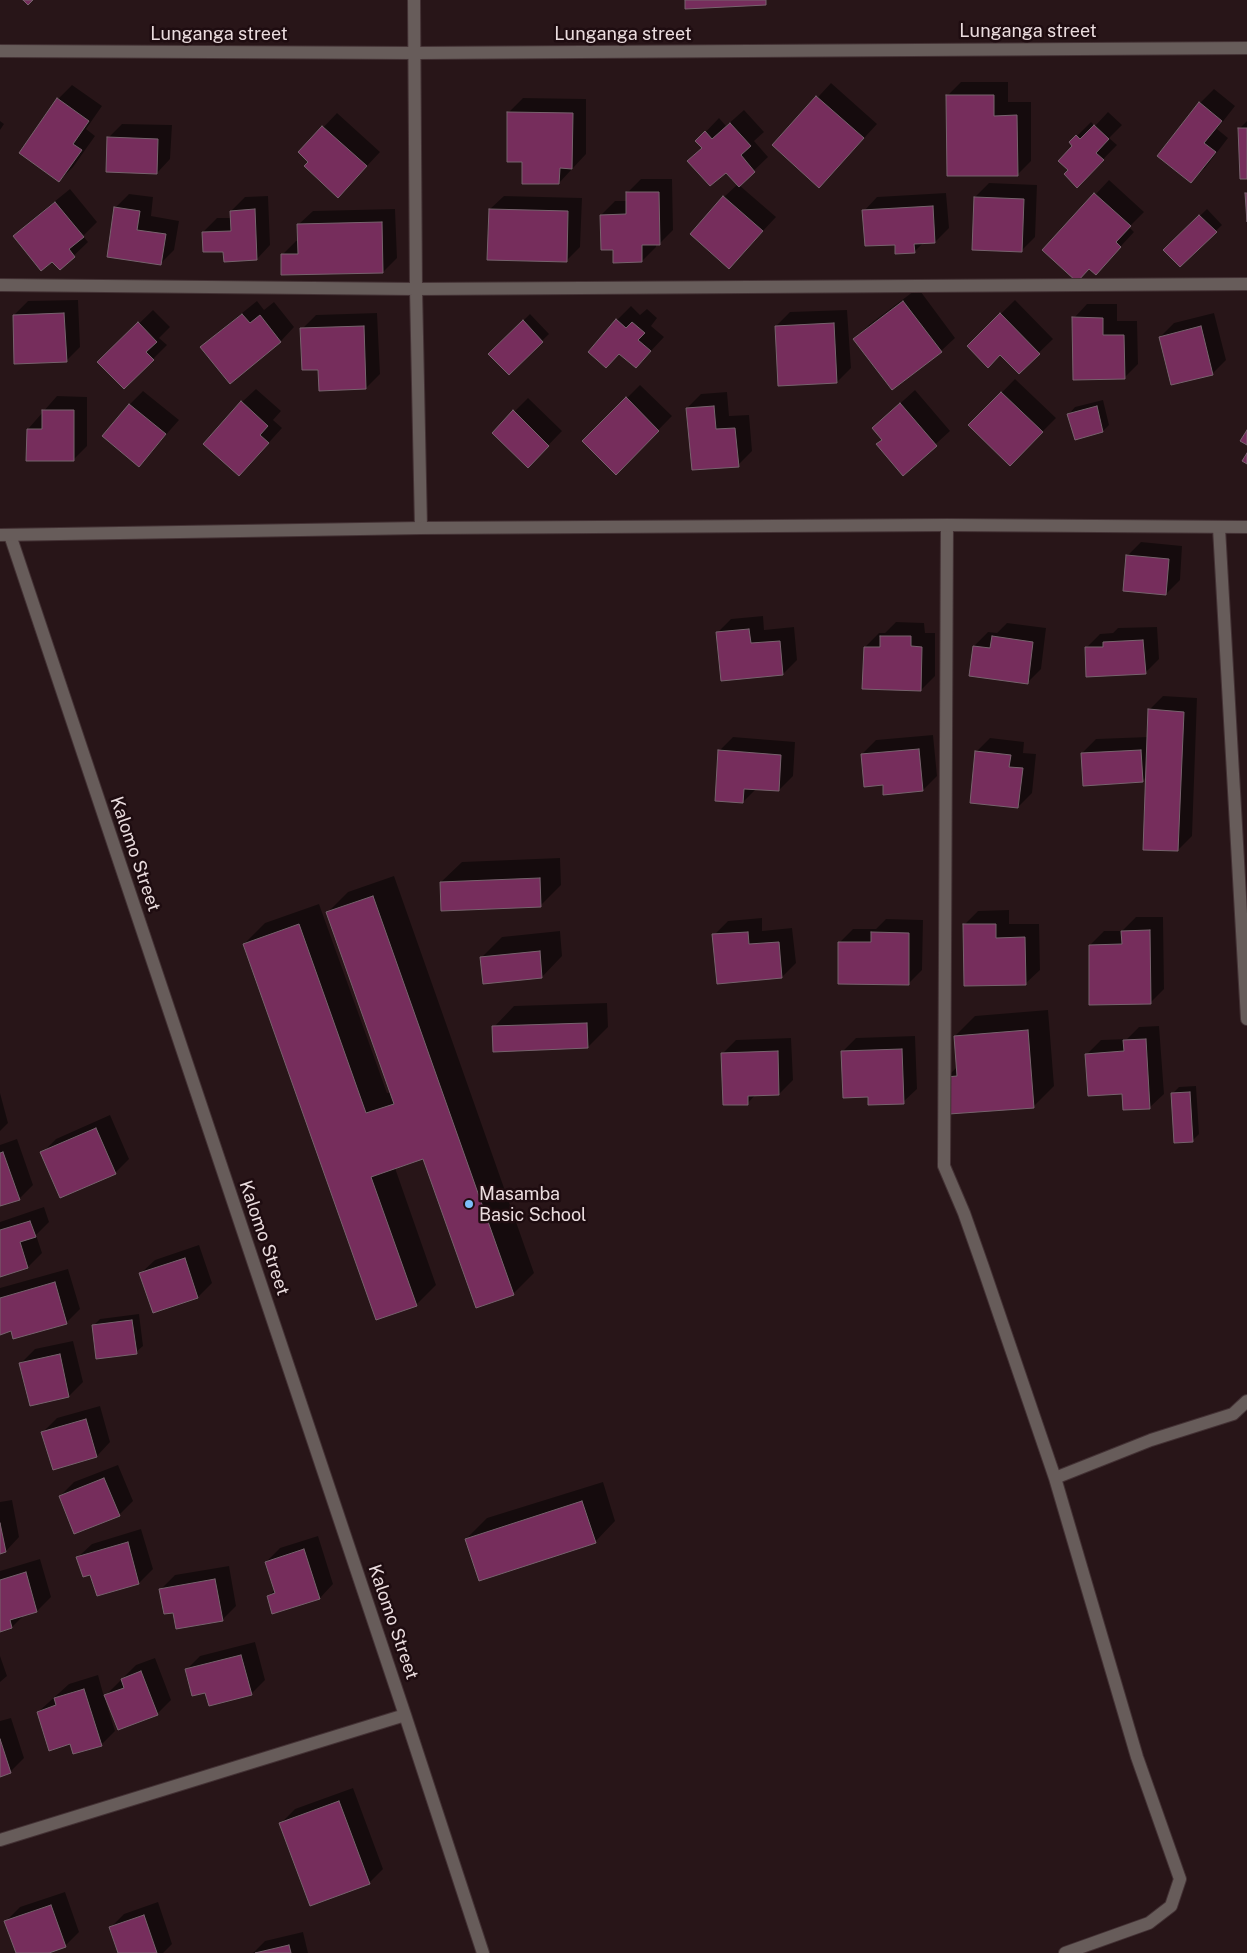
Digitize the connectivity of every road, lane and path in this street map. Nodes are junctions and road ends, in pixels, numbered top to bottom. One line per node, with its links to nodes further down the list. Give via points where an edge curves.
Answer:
1 (414, 0): 4 (street)
2 (1247, 48): 4 (street, Lunganga street)
3 (0, 51): 4 (street, Lunganga street)
4 (416, 53): 7 (street)
5 (1247, 284): 7 (street)
6 (0, 285): 7 (street)
7 (416, 289): 10 (street)
8 (946, 525): 10 (street); 11 (street); 15 (street, via 944,1166 964,1213)
9 (1247, 527): 11 (street)
10 (421, 528): 12 (street)
11 (1219, 528): 13 (street)
12 (5, 535): 16 (street, Kalomo Street)
13 (1247, 1019)
14 (1247, 1401): 15 (street, via 1233,1414 1152,1440)
15 (1055, 1478): 19 (street, via 1137,1757 1180,1879 1171,1906 1150,1923)
16 (406, 1715): 17 (street); 18 (street, Kalomo Street)
17 (0, 1840)
18 (483, 1953)
19 (1065, 1953)

